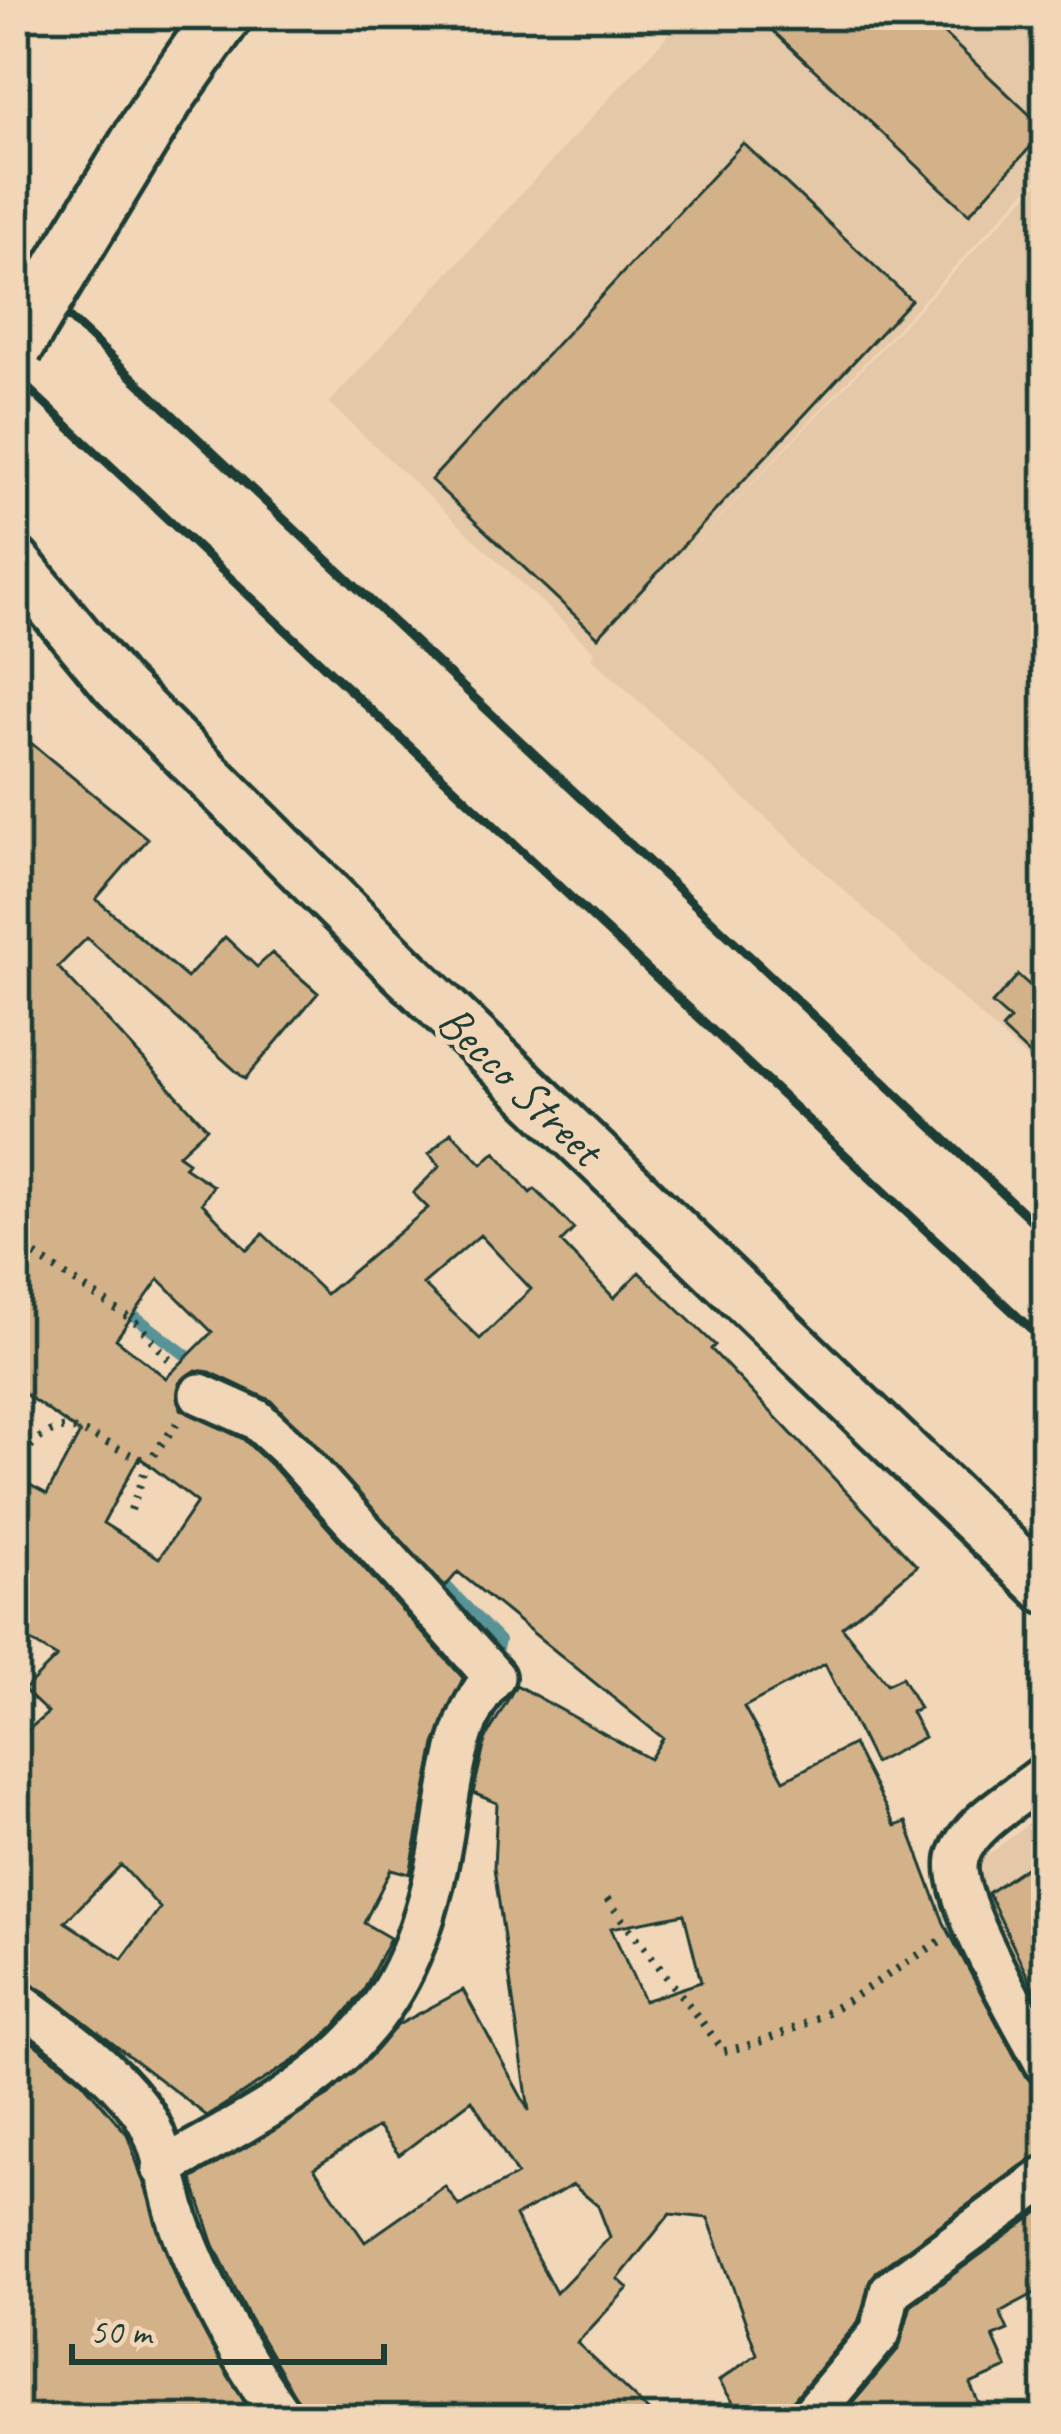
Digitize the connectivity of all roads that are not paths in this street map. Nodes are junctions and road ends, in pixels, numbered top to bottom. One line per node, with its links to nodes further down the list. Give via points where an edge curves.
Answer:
1 (224, 15): 2 (main road, bridge)
2 (15, 347)
3 (15, 562): 5 (street, Becco Street, via 116,684 353,920)
4 (200, 1394): 9 (street, via 256,1419 293,1453 494,1677 454,1762 435,1879 383,2012 287,2100)
5 (1046, 1588)
6 (1046, 1774): 8 (street, via 968,1838 956,1859 964,1902)
7 (15, 1999): 9 (street, via 88,2051 141,2111)
8 (1046, 2066)
9 (162, 2168): 11 (street, via 183,2234)
10 (1046, 2177): 12 (street, via 890,2291 880,2333)
11 (284, 2419)
12 (808, 2419)

